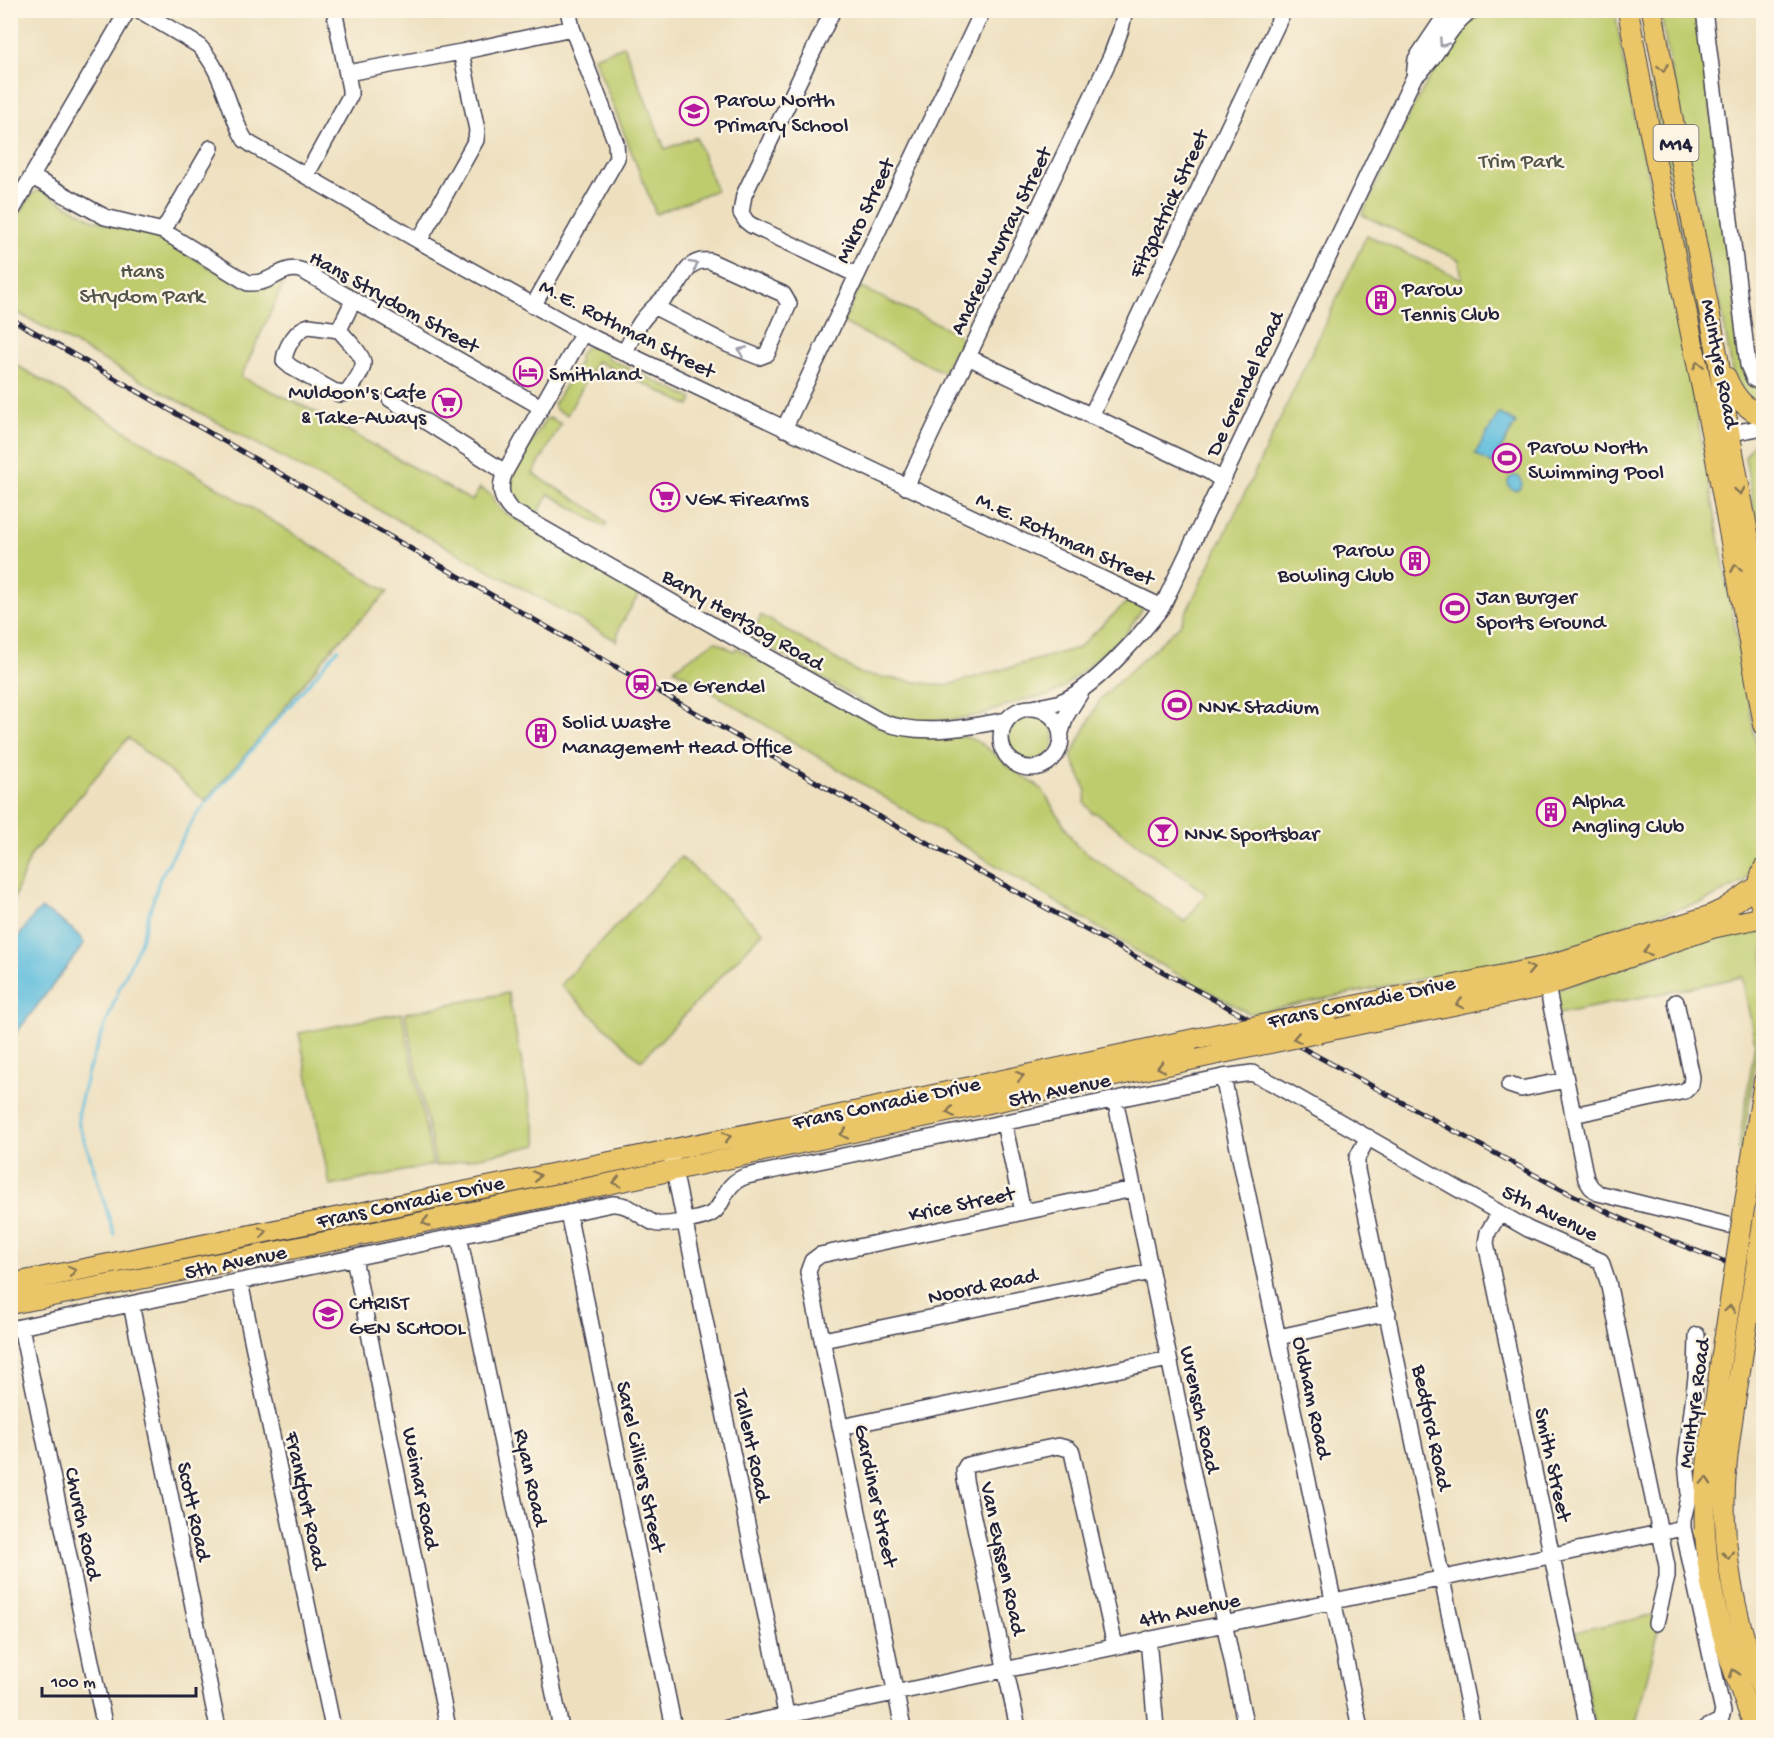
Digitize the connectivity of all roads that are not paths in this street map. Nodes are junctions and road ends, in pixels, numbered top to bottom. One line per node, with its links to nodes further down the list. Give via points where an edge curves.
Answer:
1 (128, 10): 20 (street)
2 (139, 10): 19 (street, M.E. Rothman Street, via 206,52 246,140)
3 (334, 10): 16 (street)
4 (568, 10): 14 (street)
5 (833, 10): 24 (street, via 744,195 741,213 751,225)
6 (982, 10): 24 (street, Mikro Street)
7 (1125, 10): 31 (street, Andrew Murray Street, via 1112,56)
8 (1284, 10): 36 (street, Fitzpatrick Street)
9 (1449, 10): 17 (street, De Grendel Road, via 1416,59)
10 (1472, 10): 17 (street, De Grendel Road, one-way to 17)
11 (1628, 10): 40 (main road, McIntyre Road / M14, one-way to 11, via 1649,128)
12 (1652, 10): 32 (main road, McIntyre Road / M14, one-way to 32)
13 (1704, 10): 33 (street, via 1749,370 1754,379)
14 (572, 28): 15 (street); 26 (street, via 618,153)
15 (461, 52): 16 (street); 23 (street, via 476,140)
16 (347, 73): 19 (street, via 350,96)
17 (1414, 76): 42 (street, De Grendel Road)
18 (211, 148): 22 (street)
19 (306, 176): 23 (street, M.E. Rothman Street)
20 (32, 177): 21 (street); 22 (street, Hans Strydom Street, via 105,217)
21 (10, 214)
22 (163, 231): 25 (street, Hans Strydom Street, via 248,283 262,283 295,268)
23 (419, 242): 26 (street, M.E. Rothman Street)
24 (857, 275): 39 (street, Mikro Street)
25 (353, 301): 28 (street); 35 (street, Hans Strydom Street)
26 (533, 306): 29 (street, M.E. Rothman Street)
27 (655, 307): 27 (street, one-way to 27, via 678,285 687,268 706,260 783,294 789,304 767,354 759,357); 30 (street, via 640,323)
28 (339, 330): 28 (street, via 363,361 349,391 342,394 286,364 284,358 302,328)
29 (583, 333): 30 (street, M.E. Rothman Street); 35 (street)
30 (624, 353): 39 (street, M.E. Rothman Street)
31 (968, 357): 36 (street); 43 (street, Andrew Murray Street)
32 (1718, 358): 37 (main road, via 1738,399); 40 (main road, McIntyre Road / M14)
33 (1764, 384)
34 (390, 399): 41 (street)
35 (541, 407): 41 (street)
36 (1091, 416): 42 (street)
37 (1764, 417)
38 (1764, 427): 40 (street)
39 (784, 429): 43 (street, M.E. Rothman Street)
40 (1721, 435): 45 (main road, McIntyre Road / M14, one-way to 45); 49 (main road, McIntyre Road / M14, one-way to 40)
41 (505, 472): 48 (street, Barry Hertzog Road, via 501,494 515,514 872,717 909,728 959,728)
42 (1222, 480): 44 (street, De Grendel Road)
43 (906, 487): 44 (street, M.E. Rothman Street)
44 (1162, 607): 46 (street, De Grendel Road, via 1136,640)
45 (1764, 619)
46 (1084, 688): 47 (street, De Grendel Road, via 1061,702); 50 (street, De Grendel Road)
47 (1033, 708): 48 (street, via 1013,713); 50 (street, via 1051,715)
48 (1006, 720): 50 (street, via 1000,739 1002,748 1022,767 1041,767 1049,762 1059,749)
49 (1764, 725)
50 (1060, 732)
51 (1761, 877): 52 (main road, via 1759,900); 64 (main road, Frans Conradie Drive, one-way to 51, bridge, via 1543,967 1709,916 1724,909)
52 (1764, 912)
53 (1764, 917): 54 (main road, Frans Conradie Drive, one-way to 54, via 1712,928)
54 (1546, 986): 57 (street); 65 (main road, Frans Conradie Drive, one-way to 65, bridge)
55 (1676, 1002): 61 (street, via 1692,1077 1688,1089)
56 (1223, 1077): 60 (street, 5th Avenue); 63 (street, 5th Avenue, via 1247,1073 1260,1076); 84 (street, Oldham Road)
57 (1566, 1080): 59 (street, via 1521,1089); 61 (street)
58 (1764, 1081): 116 (main road, McIntyre Road, one-way to 58, bridge, via 1725,1646 1705,1534 1706,1477 1720,1367)
59 (1509, 1085)
60 (1115, 1100): 62 (street, 5th Avenue); 66 (street, Wrensch Road)
61 (1573, 1114): 72 (street, via 1586,1179 1594,1190)
62 (1004, 1123): 67 (street); 71 (street, 5th Avenue, via 742,1178 729,1186 711,1213)
63 (1368, 1137): 69 (street, 5th Avenue); 81 (street, Bedford Road, via 1356,1164)
64 (669, 1149): 65 (street, Tallent Road); 78 (main road, Frans Conradie Drive, one-way to 64)
65 (675, 1171): 71 (street, Tallent Road); 79 (main road, Frans Conradie Drive, one-way to 79)
66 (1133, 1189): 67 (street, Krice Street); 76 (street, Wrensch Road)
67 (1023, 1212): 75 (street, Krice Street, via 820,1255 812,1261)
68 (568, 1213): 71 (street, 5th Avenue, via 620,1204 656,1224); 73 (street, 5th Avenue); 106 (street, Sarel Cilliers Street)
69 (1500, 1213): 89 (street, 5th Avenue, via 1597,1258 1604,1265); 90 (street, Smith Street, via 1486,1243)
70 (1764, 1216): 99 (main road, McIntyre Road, one-way to 99, bridge, via 1725,1485 1727,1548 1737,1614)
71 (684, 1220): 100 (street, Tallent Road)
72 (1728, 1225)
73 (459, 1236): 74 (street, 5th Avenue); 105 (street, Ryan Road)
74 (354, 1258): 77 (street, 5th Avenue); 104 (street, Weimar Road)
75 (808, 1272): 85 (street, Gardiner Street)
76 (1151, 1272): 85 (street, Noord Road); 86 (street, Wrensch Road)
77 (240, 1282): 80 (street, 5th Avenue); 103 (street, Frankfort Road)
78 (10, 1284)
79 (10, 1304)
80 (130, 1304): 82 (street, 5th Avenue); 102 (street, Scott Road)
81 (1388, 1313): 84 (street); 91 (street, Bedford Road)
82 (16, 1328): 101 (street, Church Road)
83 (1697, 1335): 88 (street, via 1686,1461 1689,1494)
84 (1279, 1337): 92 (street, Oldham Road)
85 (823, 1340): 87 (street, Gardiner Street)
86 (1169, 1359): 87 (street); 94 (street, Wrensch Road)
87 (841, 1427): 98 (street, Gardiner Street)
88 (1683, 1528): 89 (street, 4th Avenue); 115 (street, via 1723,1712 1720,1720)
89 (1661, 1533): 90 (street, 4th Avenue); 93 (street, via 1668,1572)
90 (1551, 1556): 91 (street, 4th Avenue); 114 (street, Smith Street)
91 (1442, 1578): 92 (street, 4th Avenue); 113 (street, Bedford Road)
92 (1333, 1601): 94 (street, 4th Avenue); 112 (street, Oldham Road)
93 (1656, 1623)
94 (1224, 1624): 95 (street, 4th Avenue); 111 (street, Wrensch Road)
95 (1148, 1639): 96 (street, 4th Avenue); 110 (street)
96 (1115, 1646): 97 (street, 4th Avenue); 97 (street, Van Eyssen Road, via 1074,1455 1069,1449 1051,1447 970,1464 964,1470)
97 (1005, 1669): 98 (street, 4th Avenue); 109 (street, Van Eyssen Road)
98 (896, 1692): 100 (street, 4th Avenue); 108 (street, Gardiner Street)
99 (1764, 1695)
100 (788, 1721): 107 (street, 4th Avenue)
101 (105, 1728)
102 (218, 1728)
103 (333, 1728)
104 (448, 1728)
105 (561, 1728)
106 (675, 1728)
107 (727, 1728)
108 (903, 1728)
109 (1018, 1728)
110 (1156, 1728)
111 (1246, 1728)
112 (1359, 1728)
113 (1473, 1728)
114 (1588, 1728)
115 (1706, 1728)
116 (1755, 1728)

